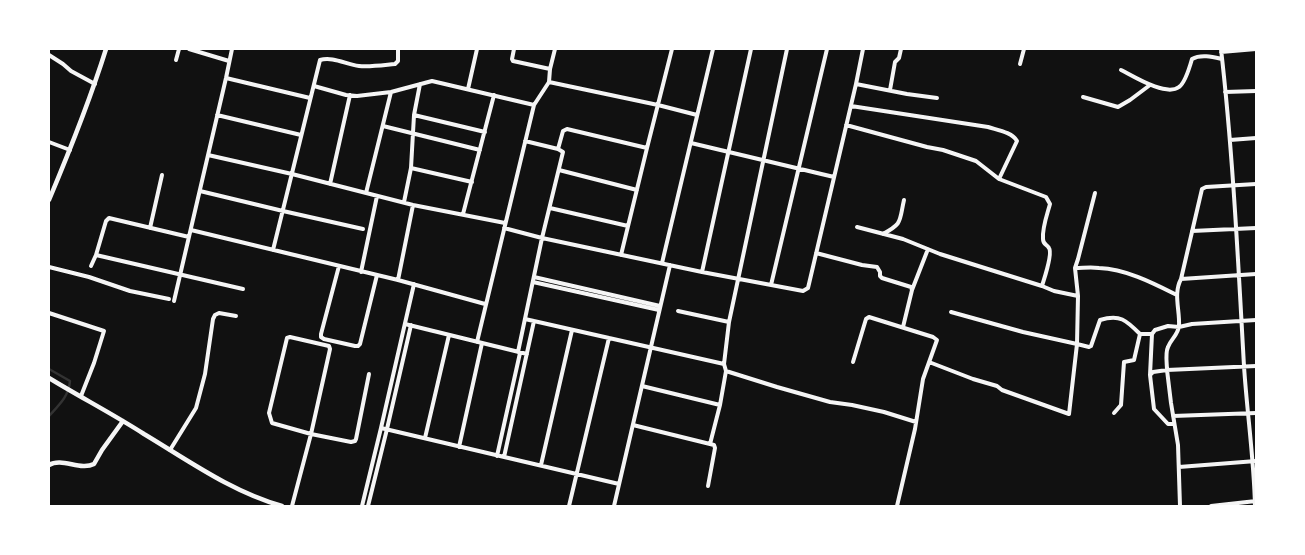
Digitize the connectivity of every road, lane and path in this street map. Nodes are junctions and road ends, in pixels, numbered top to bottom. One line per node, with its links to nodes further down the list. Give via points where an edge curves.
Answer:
1 (106, 49): 28 (street)
2 (179, 49): 21 (street)
3 (189, 49): 22 (street)
4 (232, 49): 22 (street)
5 (398, 49): 32 (street, via 395,64 360,66 323,58)
6 (477, 49): 33 (street)
7 (514, 49): 24 (street, via 513,61)
8 (555, 49): 24 (street)
9 (672, 49): 44 (street)
10 (713, 49): 48 (street)
11 (751, 49): 63 (street)
12 (787, 49): 65 (street)
13 (827, 49): 67 (street)
14 (863, 49): 30 (street)
15 (901, 49): 34 (street)
16 (1024, 49): 23 (street)
17 (1256, 49): 18 (street)
18 (1221, 50): 20 (street)
19 (49, 55): 28 (street)
20 (1222, 59): 31 (street, via 1200,56 1192,59 1180,87 1168,90); 37 (street)
21 (176, 60)
22 (229, 61): 26 (street)
23 (1020, 64)
24 (550, 69): 27 (street)
25 (1121, 70): 31 (street)
26 (226, 78): 41 (street); 46 (street)
27 (549, 82): 43 (street); 44 (street)
28 (95, 84): 61 (street)
29 (420, 84): 33 (street, via 432,81); 36 (street); 47 (street)
30 (856, 84): 34 (street); 45 (street)
31 (1150, 85): 40 (street, via 1118,107)
32 (314, 86): 39 (street); 41 (street)
33 (468, 90): 38 (street)
34 (890, 90): 42 (street)
35 (1256, 91): 37 (street)
36 (391, 92): 39 (street); 50 (street)
37 (1225, 92): 56 (street)
38 (494, 95): 43 (street); 51 (street)
39 (350, 96): 74 (street)
40 (1083, 97)
41 (310, 98): 53 (street)
42 (937, 98)
43 (534, 105): 55 (street)
44 (658, 105): 48 (street); 59 (street)
45 (851, 106): 49 (street); 72 (street, via 988,127 1015,137 1015,147)
46 (217, 115): 53 (street); 64 (street)
47 (414, 115): 51 (street); 52 (street)
48 (697, 115): 58 (street)
49 (846, 125): 71 (street); 72 (street, via 976,160)
50 (383, 126): 52 (street); 79 (street)
51 (485, 132): 62 (street)
52 (413, 134): 62 (street); 66 (street)
53 (301, 135): 69 (street)
54 (1256, 138): 56 (street)
55 (525, 140): 60 (street); 89 (street)
56 (1230, 140): 76 (street)
57 (49, 142): 61 (street)
58 (691, 143): 63 (street); 106 (street)
59 (646, 148): 60 (street, via 567,129 563,131); 77 (street)
60 (558, 149): 68 (street, via 563,152)
61 (70, 150): 82 (street)
62 (480, 150): 73 (street)
63 (729, 152): 65 (street); 113 (street)
64 (208, 155): 69 (street); 78 (street)
65 (763, 160): 67 (street); 121 (street)
66 (411, 168): 73 (street); 84 (street)
67 (798, 169): 71 (street); 123 (street)
68 (559, 170): 77 (street); 86 (street)
69 (292, 174): 74 (street); 87 (street)
70 (162, 175): 92 (street)
71 (834, 177): 103 (street)
72 (999, 179): 124 (street, via 1043,195 1049,201 1042,240 1050,251)
73 (472, 182): 88 (street)
74 (330, 184): 79 (street)
75 (1256, 184): 76 (street)
76 (1232, 186): 95 (street); 97 (street, via 1202,190)
77 (637, 190): 90 (street)
78 (200, 191): 87 (street); 96 (street)
79 (366, 193): 81 (street)
80 (1095, 193): 111 (street)
81 (377, 196): 84 (street); 112 (street)
82 (49, 200)
83 (904, 200): 98 (street, via 899,223)
84 (404, 202): 85 (street)
85 (413, 205): 88 (street); 119 (street)
86 (550, 208): 90 (street); 100 (street)
87 (283, 211): 93 (street); 102 (street)
88 (463, 214): 89 (street)
89 (505, 226): 100 (street); 131 (street)
90 (628, 226): 105 (street)
91 (857, 227): 98 (street)
92 (150, 228): 99 (street); 104 (street, via 109,218)
93 (364, 228)
94 (1256, 228): 95 (street)
95 (1236, 229): 97 (street); 117 (street)
96 (191, 230): 99 (street); 102 (street)
97 (1192, 231): 118 (street)
98 (883, 234): 101 (street)
99 (189, 237): 114 (street)
100 (542, 238): 105 (street); 120 (street)
101 (928, 249): 124 (street); 126 (street)
102 (273, 250): 109 (street)
103 (816, 253): 123 (street, via 807,290); 126 (street, via 878,267 882,278)
104 (96, 255): 108 (street); 114 (street)
105 (621, 255): 106 (street)
106 (662, 263): 107 (street)
107 (670, 265): 113 (street); 132 (street)
108 (92, 266)
109 (340, 266): 112 (street); 116 (street, via 321,334 324,339 355,346 360,344)
110 (49, 267): 114 (street, via 172,300)
111 (1075, 268): 127 (street, via 1121,272); 129 (street)
112 (361, 272): 116 (street)
113 (702, 272): 121 (street)
114 (179, 274): 125 (street)
115 (1256, 274): 117 (street)
116 (377, 275): 119 (street)
117 (1239, 276): 118 (street); 140 (street)
118 (1181, 279): 127 (street)
119 (398, 280): 122 (street)
120 (533, 280): 128 (street); 130 (street); 137 (street)
121 (738, 280): 123 (street); 141 (street)
122 (414, 284): 131 (street); 142 (street)
123 (771, 285)
124 (1042, 286): 129 (street)
125 (243, 289)
126 (912, 290): 144 (street)
127 (1177, 295): 145 (street)
128 (617, 296): 130 (street); 132 (street)
129 (1078, 296): 153 (street)
130 (616, 301): 132 (street)
131 (485, 304): 151 (street)
132 (660, 308): 154 (street)
133 (678, 311): 141 (street)
134 (951, 312): 153 (street)
135 (49, 313): 168 (street, via 104,331)
136 (236, 316): 184 (street, via 219,313 213,319 196,408)
137 (525, 319): 139 (street); 155 (street)
138 (1256, 320): 140 (street)
139 (534, 321): 146 (street); 156 (street)
140 (1242, 321): 145 (street); 160 (street)
141 (729, 322): 159 (street)
142 (405, 324): 143 (street); 178 (street)
143 (411, 325): 149 (street); 179 (street)
144 (902, 327): 157 (street, via 867,318); 158 (street, via 937,340)
145 (1179, 327): 148 (street, via 1159,328); 162 (street, via 1167,349)
146 (572, 330): 150 (street); 188 (street)
147 (1140, 334): 148 (street); 153 (street, via 1120,318 1111,317 1099,321 1091,346); 170 (street, via 1134,360 1124,362 1121,405)
148 (1152, 334): 165 (street)
149 (448, 335): 151 (street); 181 (street)
150 (608, 338): 154 (street); 191 (street)
151 (477, 342): 152 (street)
152 (482, 343): 155 (street); 183 (street)
153 (1077, 344): 158 (street, via 1069,414)
154 (650, 348): 159 (street); 167 (street)
155 (519, 353): 156 (street); 185 (street)
156 (527, 354): 186 (street)
157 (853, 362)
158 (929, 362): 175 (street, via 921,385)
159 (724, 364): 163 (street)
160 (1244, 366): 161 (street); 162 (street); 172 (street)
161 (1256, 366)
162 (1167, 370): 165 (street); 173 (street)
163 (726, 371): 169 (street); 175 (street, via 830,402)
164 (369, 374): 180 (street, via 355,441)
165 (1150, 375): 176 (street, via 1154,409 1168,424)
166 (49, 378): 168 (street)
167 (642, 386): 169 (street); 177 (street)
168 (80, 396): 174 (street)
169 (720, 405): 182 (street)
170 (1114, 413)
171 (1256, 413): 172 (street)
172 (1248, 414): 173 (street); 187 (street)
173 (1173, 416): 176 (street)
174 (123, 421): 184 (street); 189 (street, via 92,465 55,463)
175 (916, 422): 201 (street)
176 (1174, 424): 190 (street)
177 (633, 425): 182 (street); 192 (street)
178 (381, 428): 179 (street); 197 (street)
179 (387, 430): 181 (street); 198 (street)
180 (311, 434): 180 (street, via 272,423 269,413 288,337 329,346 330,349); 196 (street)
181 (425, 438): 183 (street)
182 (710, 444): 193 (street, via 715,448)
183 (459, 447): 185 (street)
184 (170, 450): 195 (street, via 218,480)
185 (497, 456): 186 (street)
186 (504, 457): 188 (street)
187 (1254, 462): 190 (street); 194 (street)
188 (541, 465): 191 (street)
189 (49, 466)
190 (1179, 467): 202 (street)
191 (576, 474): 192 (street); 199 (street)
192 (619, 484): 200 (street)
193 (708, 486)
194 (1256, 501): 203 (street); 204 (street)
195 (282, 506)
196 (292, 506)
197 (362, 506)
198 (368, 506)
199 (569, 506)
200 (614, 506)
201 (898, 506)
202 (1180, 506)
203 (1210, 506)
204 (1255, 506)

